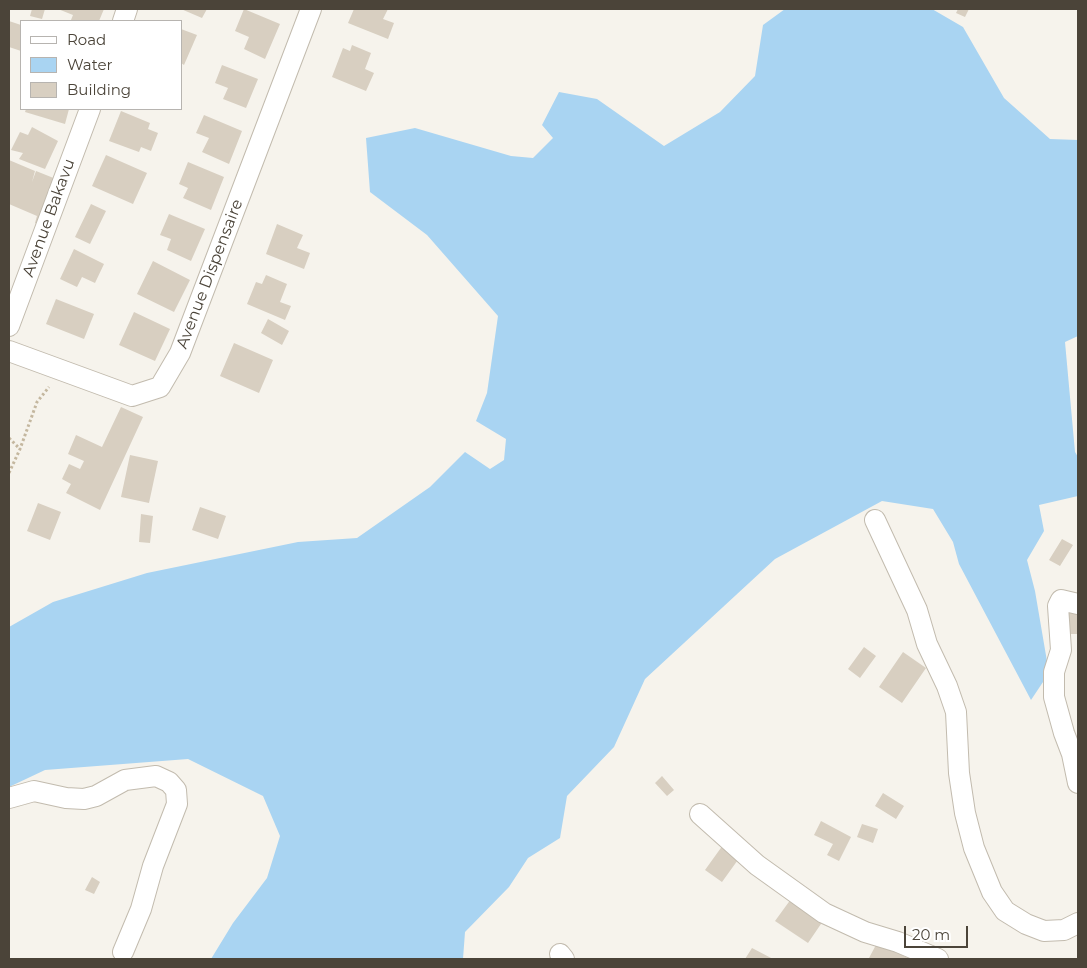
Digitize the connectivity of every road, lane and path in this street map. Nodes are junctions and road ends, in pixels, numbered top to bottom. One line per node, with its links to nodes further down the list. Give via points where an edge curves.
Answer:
1 (312, 9): 5 (street, Avenue Dispensaire, via 180,353 160,387 132,396)
2 (90, 110): 3 (street, Avenue Bakavu)
3 (9, 326)
4 (9, 351): 5 (street, Avenue Dispensaire)
5 (62, 372): 7 (path, via 36,402)
6 (9, 438): 7 (path)
7 (20, 449): 8 (path)
8 (9, 473)
9 (875, 520): 14 (street, via 917,610 926,644 956,712 965,814 974,848 992,892 1005,911 1044,931 1064,930)
10 (1078, 604): 11 (street, via 1062,600 1058,606 1061,650 1054,672 1054,697)
11 (1078, 783)
12 (9, 798): 15 (street, via 34,792 84,799 125,780 156,776 170,782 176,790 177,804)
13 (700, 814): 16 (street, via 757,865 824,913 864,932)
14 (1078, 923)
15 (123, 952)
16 (938, 959)

